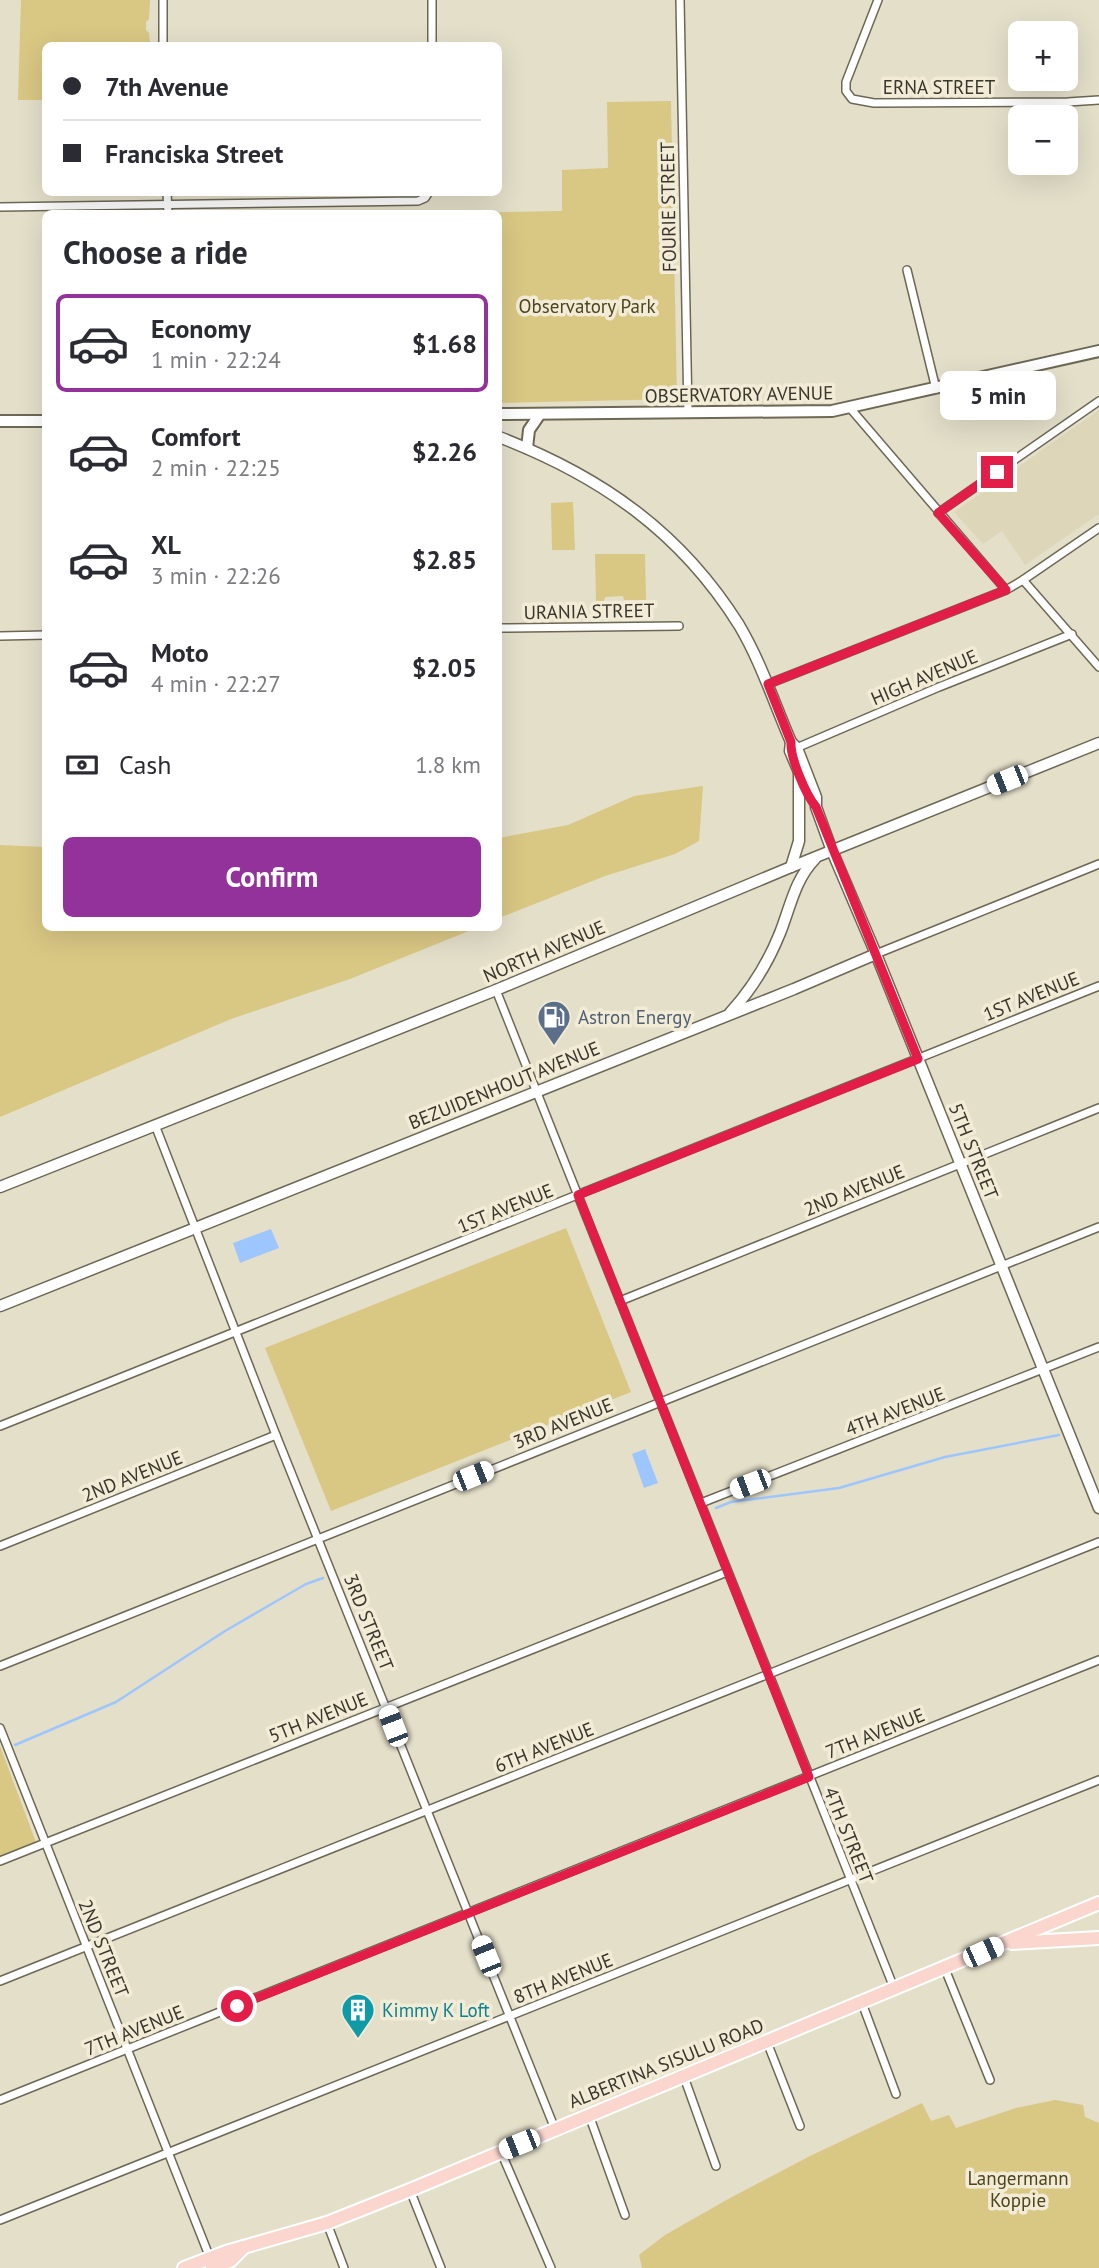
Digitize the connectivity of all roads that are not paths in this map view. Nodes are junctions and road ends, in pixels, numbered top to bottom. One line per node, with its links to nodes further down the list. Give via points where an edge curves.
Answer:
1 (432, 0): 6 (street)
2 (680, 0): 16 (street, FOURIE STREET)
3 (878, 0): 7 (street, ERNA STREET, via 849,71 846,91 852,99)
4 (162, 3): 5 (street)
5 (163, 42)
6 (432, 42)
7 (1099, 100)
8 (426, 196): 10 (street, via 411,201)
9 (0, 207): 10 (street)
10 (168, 209)
11 (907, 270): 13 (street)
12 (1099, 351): 13 (main road, OBSERVATORY AVENUE)
13 (936, 388): 15 (main road, OBSERVATORY AVENUE)
14 (1099, 401): 23 (street)
15 (850, 408): 16 (main road, OBSERVATORY AVENUE); 23 (street)
16 (688, 413): 18 (main road, OBSERVATORY AVENUE)
17 (502, 414): 18 (main road, OBSERVATORY AVENUE)
18 (540, 414): 22 (main road, via 530,430)
19 (0, 421): 20 (main road)
20 (42, 421)
21 (502, 438): 22 (street)
22 (527, 448): 33 (street, via 594,481 667,537 724,604)
23 (938, 513): 26 (street)
24 (1099, 528): 25 (street)
25 (1023, 580): 26 (street); 30 (street)
26 (1006, 590): 33 (street)
27 (679, 626): 28 (street, URANIA STREET)
28 (502, 628)
29 (42, 635): 31 (street)
30 (1072, 635): 32 (street); 35 (street, HIGH AVENUE)
31 (0, 636)
32 (1099, 667)
33 (768, 684): 35 (street)
34 (1099, 743): 38 (street, NORTH AVENUE)
35 (793, 747): 36 (street, 5TH STREET); 37 (street, 5TH STREET, via 816,796)
36 (799, 773): 37 (street, 5TH STREET); 41 (street, via 799,841)
37 (816, 807): 38 (street, 5TH STREET)
38 (832, 851): 39 (street, NORTH AVENUE); 44 (street, 5TH STREET)
39 (818, 856): 41 (street, NORTH AVENUE); 43 (street)
40 (1099, 864): 44 (street, BEZUIDENHOUT AVENUE)
41 (791, 867): 42 (street, NORTH AVENUE)
42 (776, 873): 43 (street); 46 (street, NORTH AVENUE)
43 (797, 887): 47 (street, via 759,976)
44 (876, 954): 47 (street, BEZUIDENHOUT AVENUE); 48 (street, 5TH STREET)
45 (1099, 986): 48 (street, 1ST AVENUE)
46 (496, 990): 49 (street, 4TH STREET); 51 (street, NORTH AVENUE)
47 (728, 1015): 49 (street, BEZUIDENHOUT AVENUE)
48 (918, 1059): 52 (street, 5TH STREET); 54 (street, 1ST AVENUE)
49 (536, 1091): 54 (street, 4TH STREET); 55 (street, BEZUIDENHOUT AVENUE)
50 (1099, 1108): 52 (street, 2ND AVENUE)
51 (155, 1125): 53 (street, NORTH AVENUE); 55 (street, 3RD STREET)
52 (961, 1164): 57 (street, 5TH STREET); 58 (street, 2ND AVENUE)
53 (0, 1187)
54 (578, 1195): 58 (street, 4TH STREET); 60 (street, 1ST AVENUE)
55 (195, 1226): 59 (street, BEZUIDENHOUT AVENUE); 60 (street, 3RD STREET)
56 (1099, 1227): 57 (street, 3RD AVENUE)
57 (1002, 1266): 62 (street, 5TH STREET); 63 (street, 3RD AVENUE)
58 (620, 1301): 63 (street, 4TH STREET)
59 (0, 1306)
60 (236, 1333): 64 (street, 1ST AVENUE); 65 (street, 3RD STREET)
61 (1099, 1347): 62 (street, 4TH AVENUE)
62 (1043, 1369): 66 (street, 4TH AVENUE); 67 (street, 5TH STREET)
63 (661, 1401): 66 (street, 4TH STREET); 68 (street, 3RD AVENUE)
64 (0, 1426)
65 (276, 1435): 68 (street, 3RD STREET); 70 (street, 2ND AVENUE)
66 (701, 1503): 71 (street, 4TH STREET)
67 (1099, 1508)
68 (318, 1538): 73 (street, 3RD AVENUE); 75 (street, 3RD STREET)
69 (1099, 1542): 74 (street, 6TH AVENUE)
70 (0, 1546)
71 (727, 1572): 74 (street, 4TH STREET); 75 (street, 5TH AVENUE)
72 (1099, 1660): 77 (street, 7TH AVENUE)
73 (0, 1666)
74 (768, 1674): 77 (street, 4TH STREET); 79 (street, 6TH AVENUE)
75 (386, 1707): 79 (street, 3RD STREET); 80 (street, 5TH AVENUE)
76 (0, 1728): 80 (street, 2ND STREET)
77 (809, 1777): 82 (street, 4TH STREET); 84 (street, 7TH AVENUE)
78 (1099, 1780): 82 (street, 8TH AVENUE)
79 (426, 1810): 84 (street, 3RD STREET); 87 (street, 6TH AVENUE)
80 (45, 1843): 81 (street, 5TH AVENUE); 87 (street, 2ND STREET)
81 (0, 1861)
82 (850, 1880): 90 (street, 4TH STREET); 92 (street, 8TH AVENUE)
83 (1099, 1903): 86 (main road, ALBERTINA SISULU ROAD)
84 (469, 1913): 92 (street, 3RD STREET); 94 (street, 7TH AVENUE)
85 (1099, 1939): 86 (main road)
86 (1002, 1944): 88 (main road, ALBERTINA SISULU ROAD)
87 (85, 1946): 89 (street, 6TH AVENUE); 94 (street, 2ND STREET)
88 (946, 1969): 90 (main road, ALBERTINA SISULU ROAD); 96 (street)
89 (0, 1981)
90 (894, 1988): 91 (main road, ALBERTINA SISULU ROAD)
91 (862, 2003): 93 (main road, ALBERTINA SISULU ROAD); 97 (street)
92 (510, 2016): 101 (street, 3RD STREET); 103 (street, 8TH AVENUE)
93 (767, 2042): 95 (main road, ALBERTINA SISULU ROAD); 100 (street)
94 (127, 2050): 98 (street, 7TH AVENUE); 103 (street, 2ND STREET)
95 (684, 2077): 99 (main road, ALBERTINA SISULU ROAD); 104 (street)
96 (990, 2080)
97 (897, 2095)
98 (0, 2100)
99 (589, 2115): 101 (main road, ALBERTINA SISULU ROAD); 106 (street)
100 (800, 2126)
101 (555, 2129): 102 (main road, ALBERTINA SISULU ROAD)
102 (501, 2151): 105 (main road, ALBERTINA SISULU ROAD); 114 (street)
103 (167, 2153): 107 (street, 8TH AVENUE); 110 (street, 2ND STREET)
104 (716, 2166)
105 (410, 2190): 108 (main road, ALBERTINA SISULU ROAD); 113 (street)
106 (625, 2215)
107 (0, 2220)
108 (327, 2223): 109 (main road, ALBERTINA SISULU ROAD, via 243,2248); 112 (street)
109 (229, 2260): 110 (main road, ALBERTINA SISULU ROAD)
110 (211, 2263): 111 (main road, ALBERTINA SISULU ROAD)
111 (184, 2268)
112 (344, 2268)
113 (441, 2268)
114 (551, 2268)

